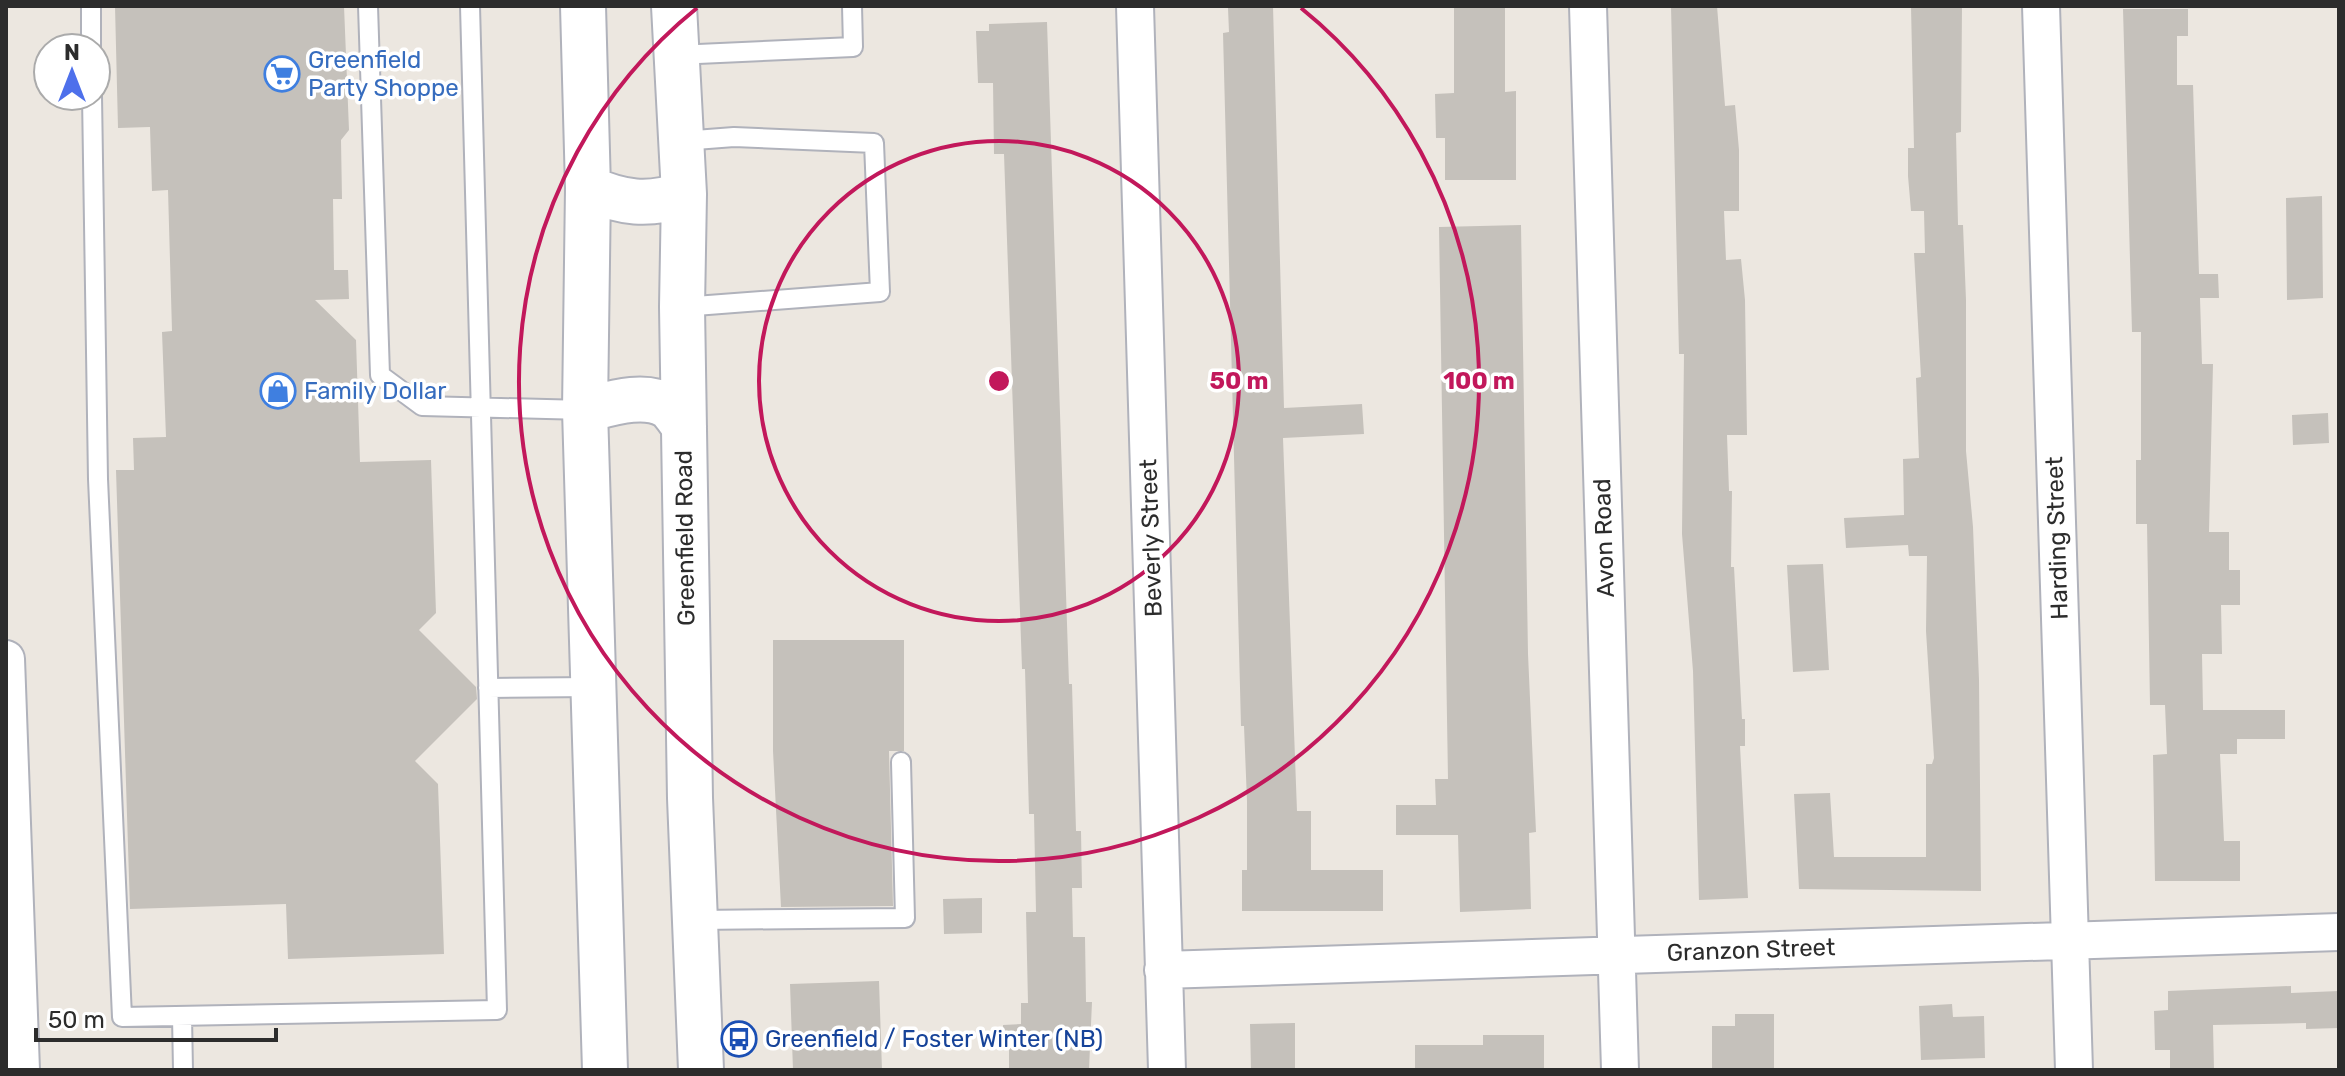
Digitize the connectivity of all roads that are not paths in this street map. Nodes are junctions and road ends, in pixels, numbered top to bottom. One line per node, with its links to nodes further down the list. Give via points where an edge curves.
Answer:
1 (91, 6): 10 (lane)
2 (368, 6): 17 (lane, via 380,375 422,406)
3 (470, 6): 17 (lane)
4 (583, 6): 14 (main road)
5 (674, 6): 11 (main road, Greenfield Road)
6 (852, 6): 11 (lane, via 853,47)
7 (1135, 6): 29 (street, Beverly Street)
8 (1588, 6): 28 (street, Avon Road)
9 (2041, 6): 27 (street, Harding Street)
10 (91, 32)
11 (676, 55): 13 (main road, Greenfield Road)
12 (92, 112): 30 (lane, via 98,479 122,1017)
13 (681, 141): 15 (main road, Greenfield Road); 16 (lane, via 734,137 874,143 880,292)
14 (588, 188): 15 (main road, via 618,201 641,203); 18 (main road)
15 (684, 194): 16 (main road, Greenfield Road)
16 (682, 307): 19 (main road, Greenfield Road)
17 (481, 407): 18 (lane); 22 (lane)
18 (585, 410): 19 (main road, via 617,402 651,402 667,406); 21 (main road)
19 (684, 426): 25 (main road, Greenfield Road)
20 (6, 659): 23 (street)
21 (593, 687): 22 (lane); 33 (main road)
22 (488, 688): 30 (lane, via 497,1010)
23 (8, 761): 31 (street)
24 (901, 762): 25 (lane, via 905,918)
25 (697, 920): 34 (main road, Greenfield Road)
26 (2339, 932): 27 (street, Granzon Street)
27 (2070, 941): 28 (street, Granzon Street); 37 (street, Harding Street)
28 (1616, 954): 29 (street, Granzon Street); 36 (street, Avon Road)
29 (1163, 970): 35 (street, Beverly Street)
30 (182, 1016): 32 (lane)
31 (21, 1070)
32 (183, 1070)
33 (605, 1070)
34 (701, 1070)
35 (1167, 1070)
36 (1620, 1070)
37 (2074, 1070)

